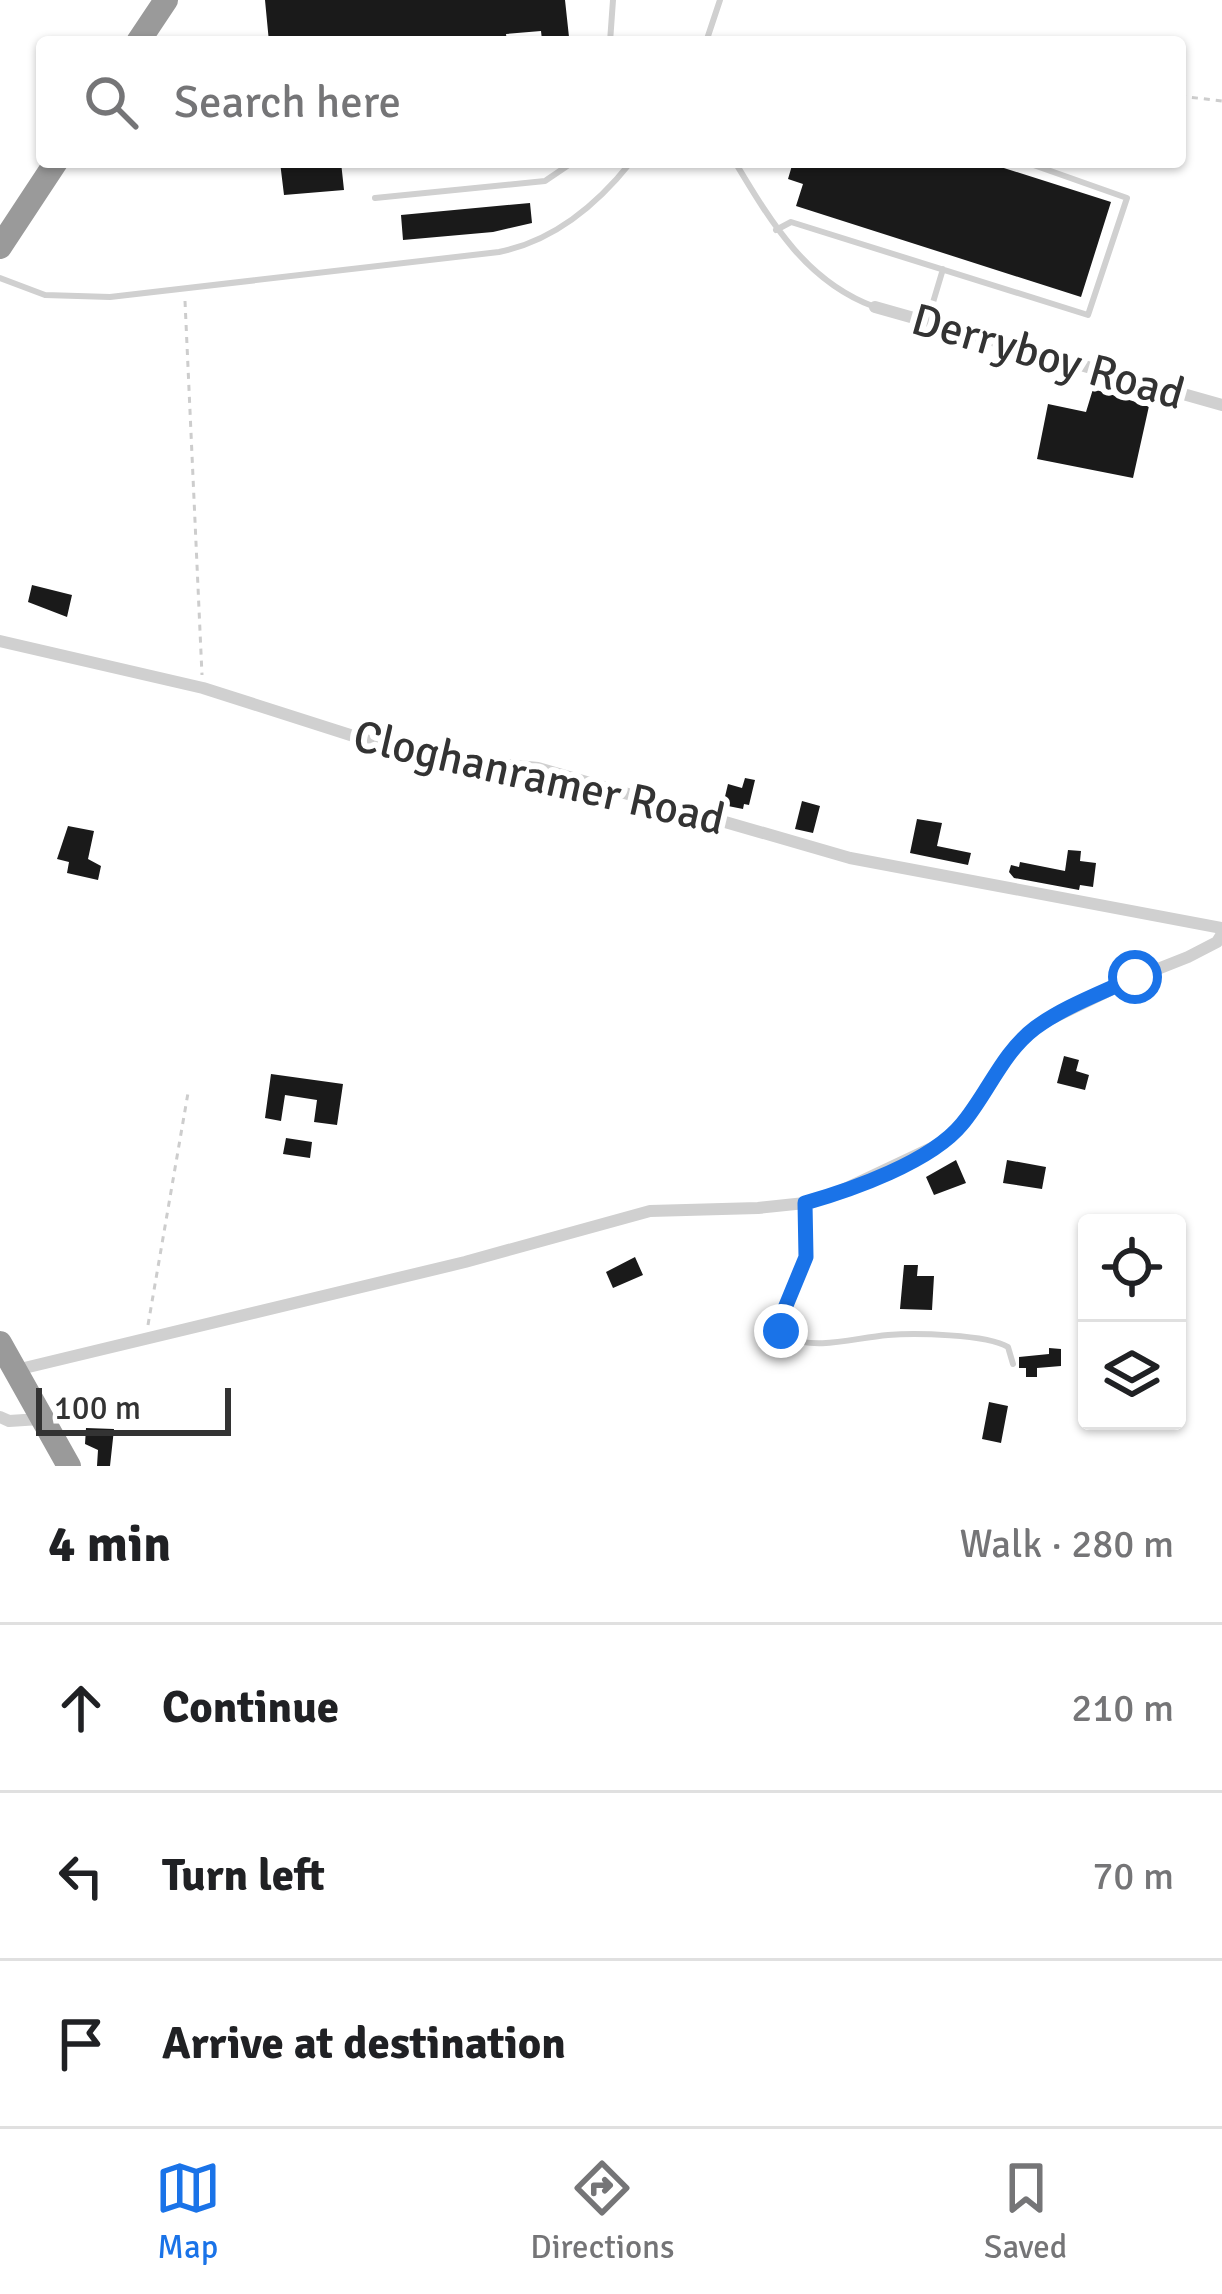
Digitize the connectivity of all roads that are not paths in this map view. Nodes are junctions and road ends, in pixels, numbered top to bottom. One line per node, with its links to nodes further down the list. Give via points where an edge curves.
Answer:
1 (166, 0): 4 (highway)
2 (613, 0): 5 (lane)
3 (720, 0): 6 (lane)
4 (141, 36)
5 (610, 36)
6 (708, 36)
7 (52, 168): 14 (highway)
8 (564, 168): 12 (lane, via 545,181)
9 (625, 168): 16 (lane, via 584,212 525,247 110,297 45,295)
10 (740, 168): 13 (lane)
11 (1042, 168): 15 (lane, via 1127,198 1088,315)
12 (375, 198)
13 (776, 230): 15 (lane, via 791,222); 17 (lane, via 819,275)
14 (0, 247)
15 (943, 269): 18 (lane)
16 (0, 278)
17 (875, 307): 18 (street, Derryboy Road)
18 (928, 323): 19 (street, Derryboy Road)
19 (1222, 405)
20 (0, 641): 21 (street, Cloghanramer Road, via 203,688 416,756 538,768 873,863)
21 (1222, 931): 22 (street, via 1188,957 1036,1027 938,1145)
22 (805, 1203): 24 (lane, via 806,1257 778,1325 786,1338 807,1345 887,1335 992,1340 1009,1347); 25 (street, via 650,1211)
23 (0, 1343): 25 (highway)
24 (1012, 1364)
25 (14, 1371): 27 (highway)
26 (0, 1417): 27 (street)
27 (40, 1419): 28 (highway)
28 (69, 1466)

